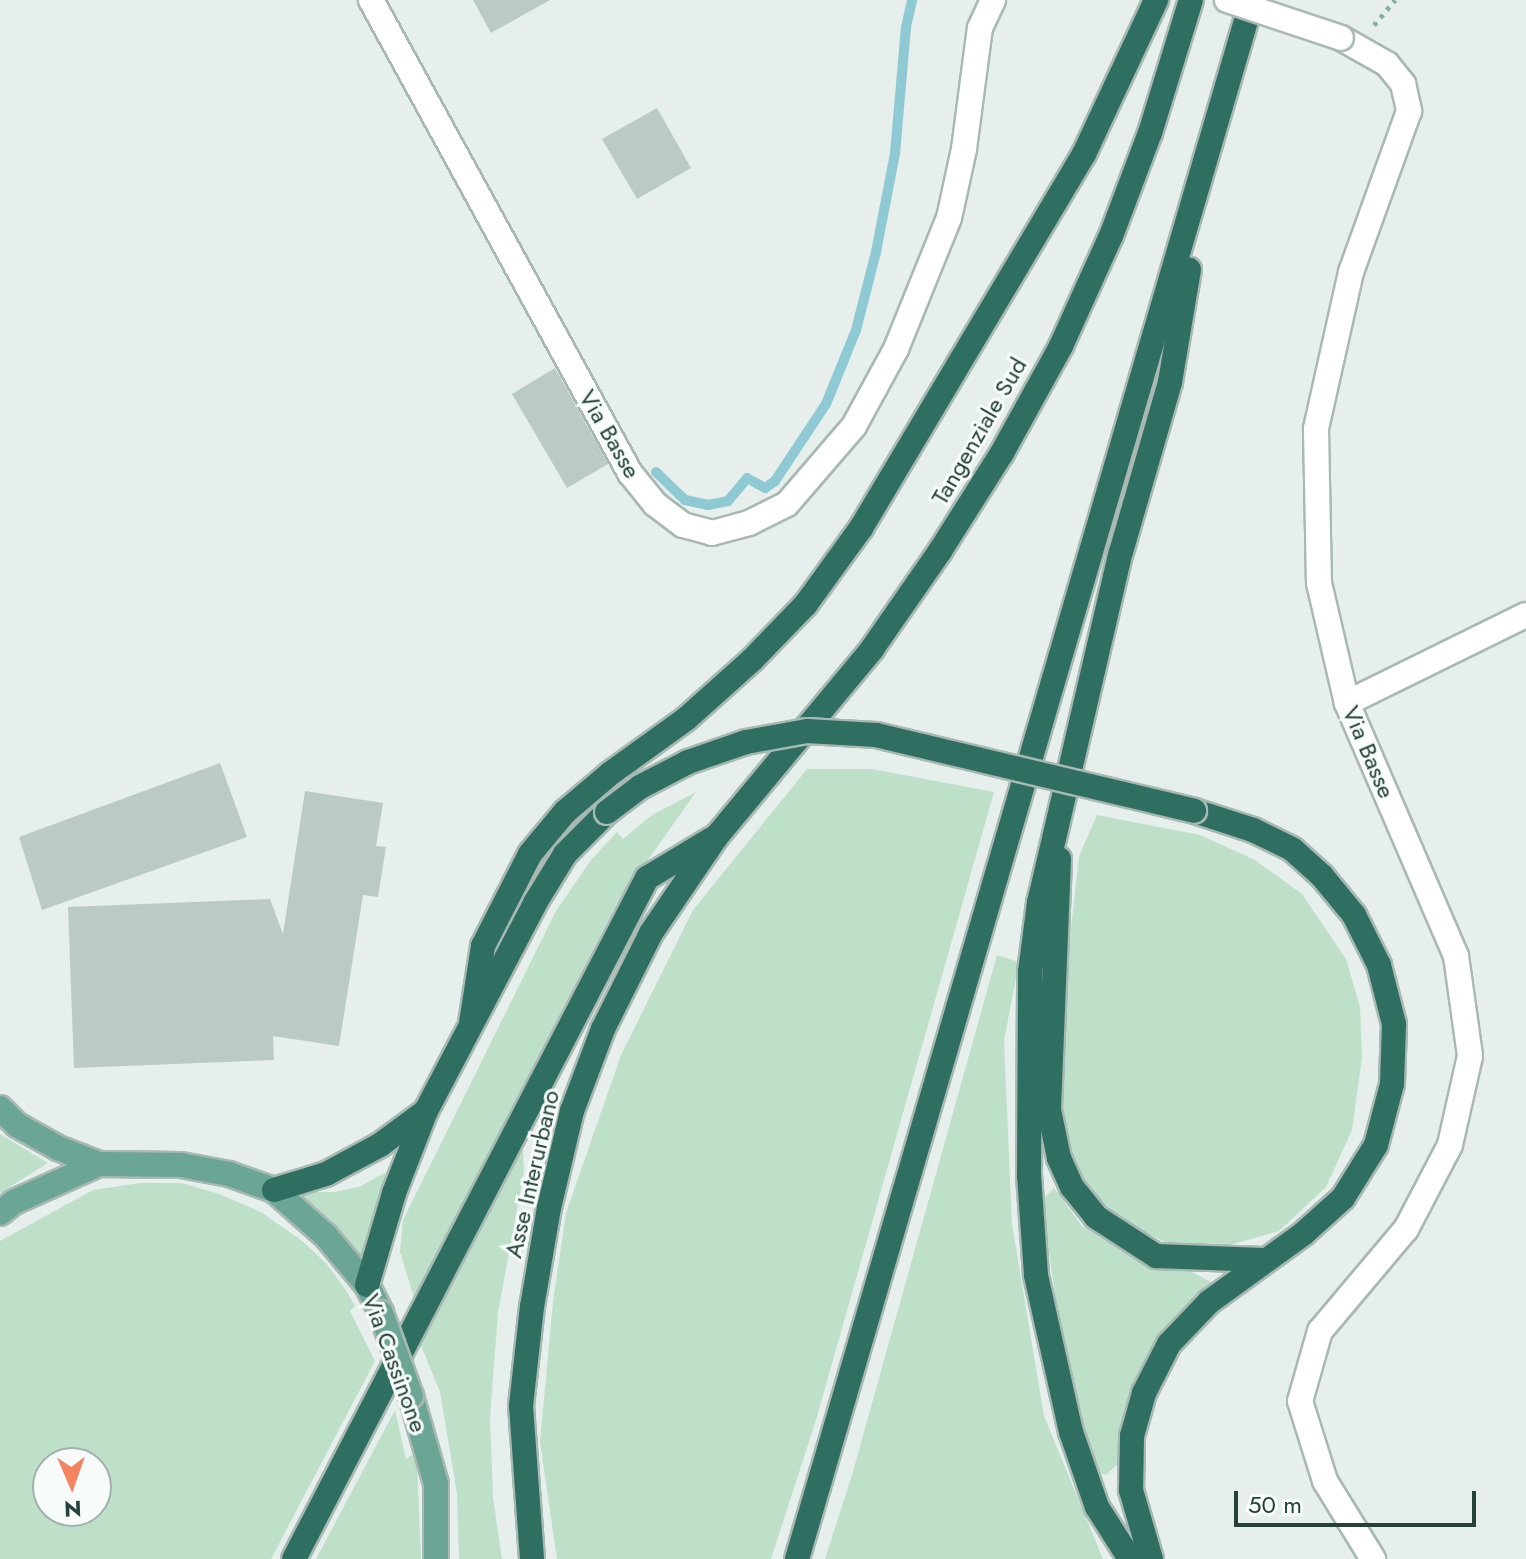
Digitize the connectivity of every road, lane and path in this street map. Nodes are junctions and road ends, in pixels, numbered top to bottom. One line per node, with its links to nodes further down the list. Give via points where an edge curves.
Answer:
1 (371, 0): 2 (street, Via Basse, via 630,473 655,504 683,525 712,533 749,523 787,504 854,426 896,349 949,218 980,28)
2 (993, 0)
3 (1156, 0): 14 (highway, via 1084,154 861,528 806,604 752,660 686,719 565,812 530,854 483,946)
4 (1191, 0): 13 (highway, Tangenziale Sud, via 1111,236 1061,346 1002,453 872,649)
5 (1227, 0): 8 (street, Via Basse, bridge)
6 (1252, 0): 9 (highway)
7 (1395, 0): 8 (path, via 1377,18)
8 (1365, 48): 11 (street, Via Basse, via 1403,84 1409,111 1351,272 1316,429 1319,583)
9 (1207, 158): 12 (highway, via 1170,382 1121,552); 25 (highway)
10 (1526, 615): 11 (street)
11 (1347, 703): 28 (street, Via Basse, via 1456,956 1470,1056 1450,1145 1406,1229 1320,1331 1300,1401 1325,1481)
12 (1060, 818): 20 (highway, via 1049,1110 1059,1158 1072,1187 1096,1217 1156,1256); 26 (highway, via 1039,903 1030,986 1029,1176 1036,1275 1071,1432 1097,1507)
13 (717, 836): 22 (highway, via 647,878); 24 (highway, Asse Interurbano, via 651,933 603,1029 572,1111 549,1208 521,1406)
14 (471, 1023): 16 (highway); 20 (highway, bridge, via 565,854 640,787 688,762 746,742 807,731 876,735 1194,811 1292,849 1322,876 1354,915 1379,965 1394,1024 1392,1084 1376,1145 1343,1198)
15 (0, 1108): 17 (main road, Via Cassinone, via 17,1125)
16 (426, 1111): 18 (highway, via 380,1145 326,1174); 21 (highway)
17 (99, 1164): 18 (main road, Via Cassinone, via 181,1165); 19 (main road, Via Cassinone)
18 (274, 1190): 21 (main road, Via Cassinone, via 326,1236)
19 (0, 1213)
20 (1263, 1260): 27 (highway, via 1209,1302 1169,1344 1144,1393 1132,1436 1131,1490)
21 (367, 1285): 23 (main road, Via Cassinone, bridge, via 411,1396 436,1484)
22 (294, 1559)
23 (436, 1559)
24 (532, 1559)
25 (797, 1559)
26 (1130, 1559)
27 (1151, 1559)
28 (1373, 1559)

